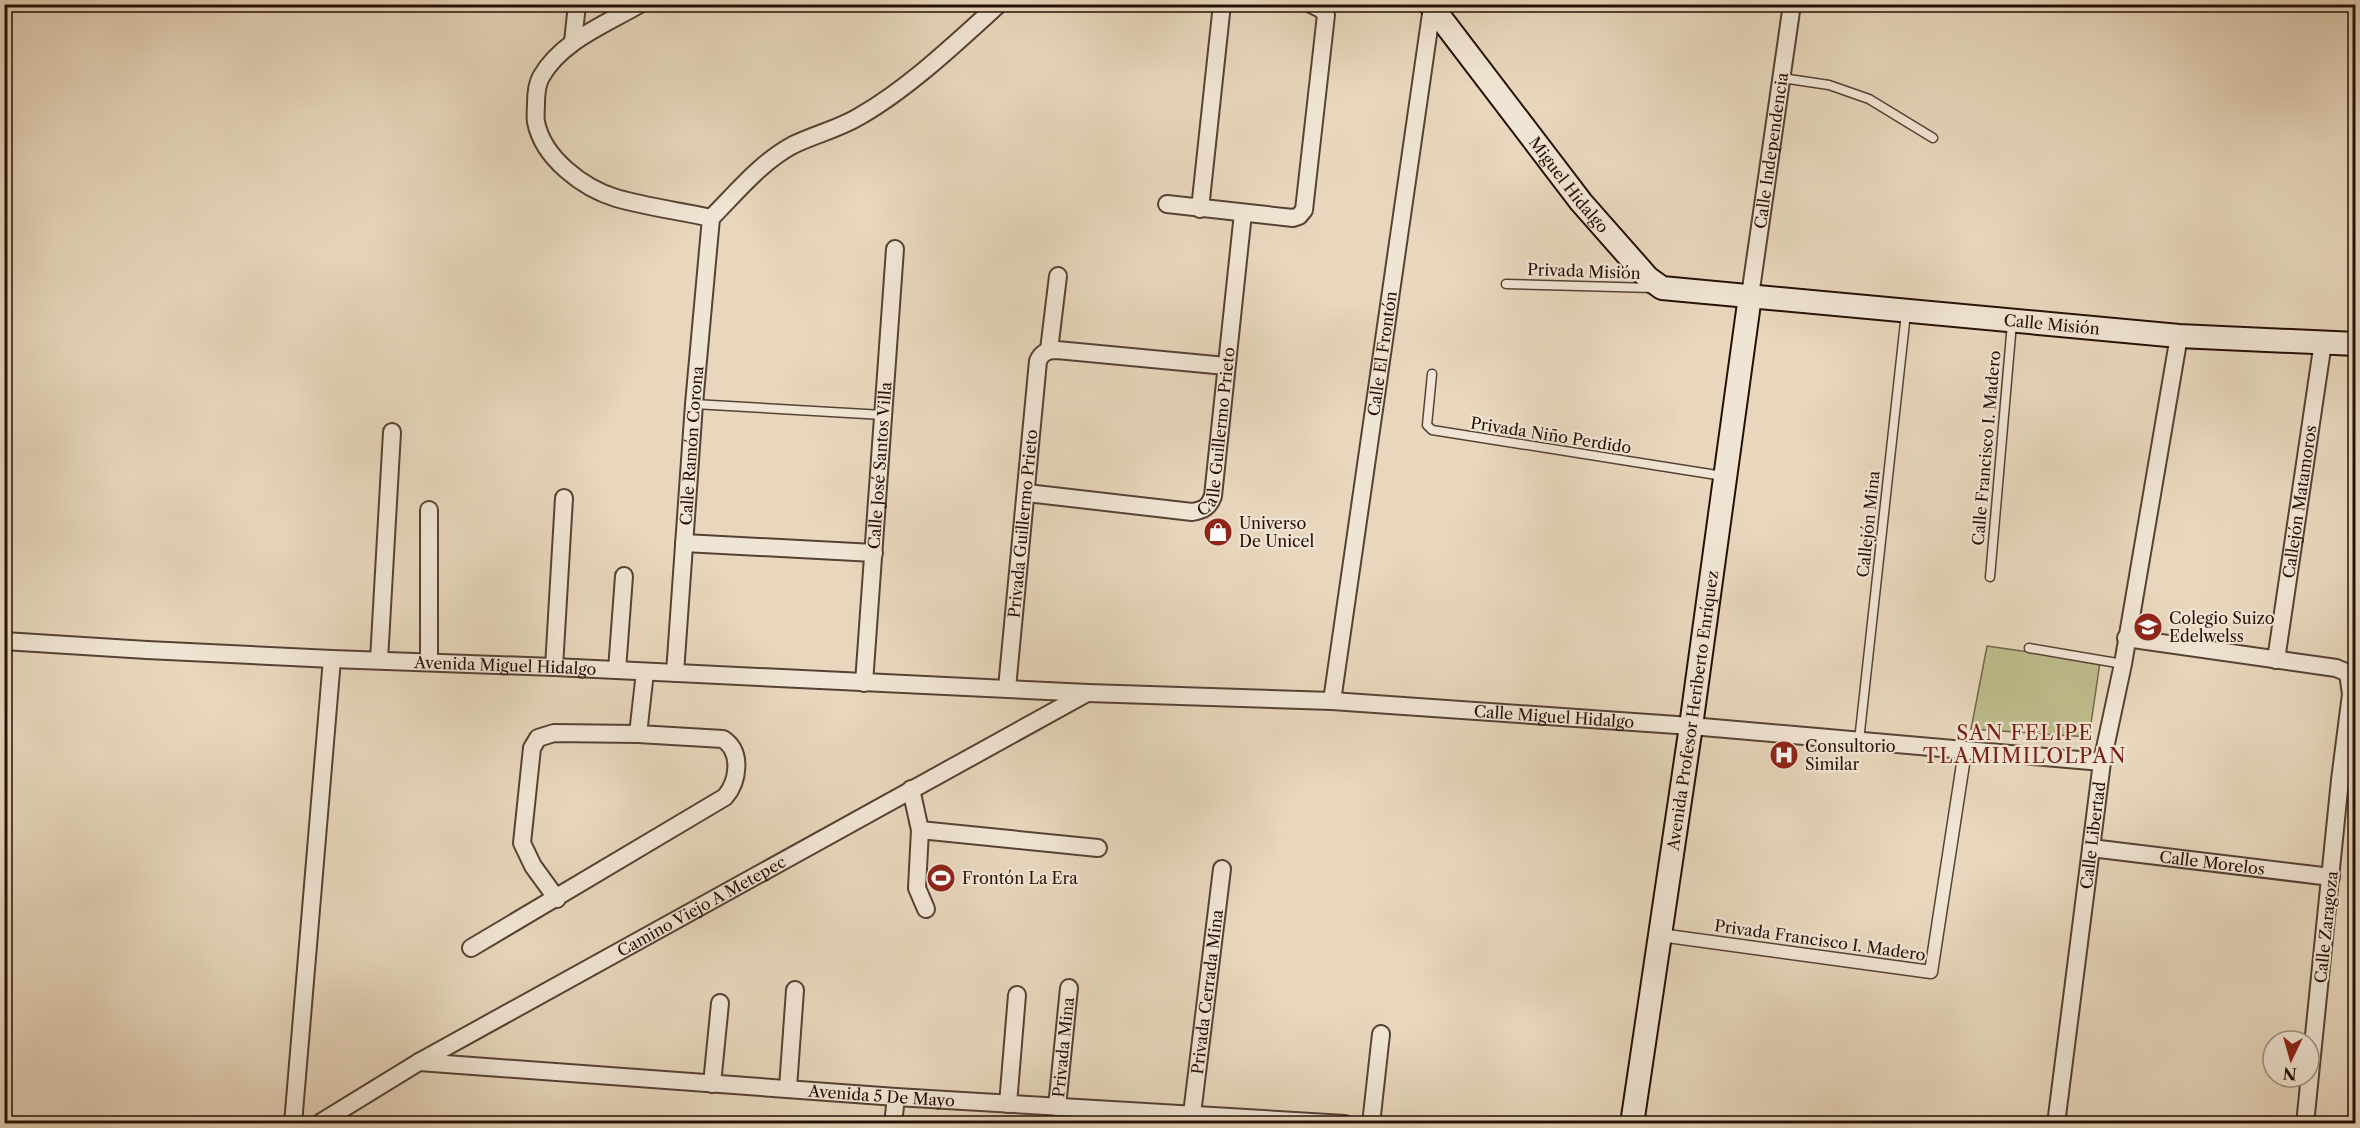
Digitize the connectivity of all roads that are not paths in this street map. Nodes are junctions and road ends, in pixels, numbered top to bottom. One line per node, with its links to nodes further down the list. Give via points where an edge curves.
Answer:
1 (577, 4): 8 (street)
2 (640, 4): 8 (street)
3 (999, 4): 14 (street, via 884,100 844,125 792,146 769,162)
4 (1222, 4): 12 (street)
5 (1311, 4): 13 (street, via 1326,15 1304,210 1293,218)
6 (1792, 4): 9 (street, Calle Independencia)
7 (1431, 6): 18 (main road, Miguel Hidalgo, via 1581,202 1648,278); 55 (street, Calle El Frontón)
8 (573, 42): 14 (street, via 540,78 536,121 549,150 564,168 615,198)
9 (1782, 78): 10 (lane, via 1829,85 1869,99); 19 (street, Calle Independencia)
10 (1933, 138)
11 (1167, 204): 12 (street)
12 (1200, 208): 13 (street)
13 (1243, 213): 26 (street, Calle Guillermo Prieto)
14 (711, 218): 28 (street, Calle Ramón Corona)
15 (895, 249): 29 (street, Calle José Santos Villa)
16 (1058, 276): 25 (street, Privada Guillermo Prieto)
17 (1506, 284): 18 (lane, Privada Misión)
18 (1662, 288): 19 (main road)
19 (1750, 296): 20 (main road, Calle Misión); 31 (main road, Avenida Profesor Heriberto Enríquez)
20 (1906, 310): 21 (main road, Calle Misión); 58 (lane, Callejón Mina)
21 (2012, 321): 22 (main road, Calle Misión); 38 (lane, Calle Francisco I. Madero)
22 (2180, 336): 23 (main road, Calle Misión); 39 (street, Calle Libertad)
23 (2323, 342): 24 (main road, Calle Misión); 44 (street, Callejón Matamoros)
24 (2355, 344)
25 (1043, 356): 26 (street); 32 (street, Privada Guillermo Prieto)
26 (1226, 366): 32 (street, Calle Guillermo Prieto, via 1213,496 1202,510)
27 (1432, 374): 31 (lane, Privada Niño Perdido, via 1427,424 1432,430)
28 (694, 404): 29 (lane); 35 (street, Calle Ramón Corona)
29 (884, 415): 36 (street, Calle José Santos Villa)
30 (392, 432): 43 (street)
31 (1724, 476): 56 (main road, Avenida Profesor Heriberto Enríquez)
32 (1027, 493): 52 (street, Privada Guillermo Prieto)
33 (564, 498): 47 (street)
34 (429, 510): 45 (street)
35 (684, 543): 36 (street); 50 (street, Calle Ramón Corona)
36 (874, 553): 51 (street, Calle José Santos Villa)
37 (624, 576): 48 (street)
38 (1990, 577)
39 (2126, 638): 44 (street); 46 (street, Calle Libertad)
40 (4, 640): 42 (street, Avenida Miguel Hidalgo)
41 (2030, 648): 46 (lane)
42 (332, 659): 43 (street, Avenida Miguel Hidalgo); 84 (street)
43 (379, 660): 45 (street, Avenida Miguel Hidalgo)
44 (2277, 660): 54 (street, Calle Zaragoza, via 2348,673)
45 (429, 662): 47 (street, Avenida Miguel Hidalgo)
46 (2122, 664): 60 (street, Calle Libertad)
47 (554, 667): 48 (street, Avenida Miguel Hidalgo)
48 (617, 670): 49 (street, Avenida Miguel Hidalgo)
49 (645, 672): 50 (street, Avenida Miguel Hidalgo); 57 (street)
50 (675, 673): 51 (street, Avenida Miguel Hidalgo)
51 (864, 682): 52 (street, Avenida Miguel Hidalgo)
52 (1007, 688): 53 (street, Calle Miguel Hidalgo)
53 (1088, 693): 55 (street, Calle Miguel Hidalgo); 62 (street, Camino Viejo A Metepec)
54 (2353, 695): 61 (street, Calle Zaragoza)
55 (1332, 700): 56 (street, Calle Miguel Hidalgo)
56 (1691, 726): 58 (street, Calle Miguel Hidalgo); 70 (main road, Avenida Profesor Heriberto Enríquez)
57 (638, 734): 68 (street, via 554,733 534,742 522,843); 68 (street, via 723,740 735,756 733,788 714,805)
58 (1859, 742): 59 (street, Calle Miguel Hidalgo)
59 (1965, 751): 60 (street, Calle Miguel Hidalgo); 70 (street, Privada Francisco I. Madero, via 1931,972)
60 (2102, 762): 65 (street, Calle Libertad)
61 (2348, 781): 67 (street, Calle Zaragoza)
62 (911, 789): 63 (street); 77 (street, Camino Viejo A Metepec)
63 (920, 830): 64 (street); 69 (street, via 916,881)
64 (1098, 848)
65 (2091, 848): 67 (street, Calle Morelos); 90 (street, Calle Libertad)
66 (1222, 869): 83 (street, Privada Cerrada Mina)
67 (2331, 877): 91 (street, Calle Zaragoza)
68 (557, 899): 71 (street)
69 (926, 909)
70 (1660, 935): 89 (main road, Avenida Profesor Heriberto Enríquez)
71 (471, 948)
72 (1069, 988): 82 (street, Privada Mina)
73 (795, 990): 79 (street)
74 (1017, 994): 81 (street)
75 (720, 1003): 78 (street)
76 (1381, 1034): 88 (street)
77 (419, 1062): 78 (street, Avenida 5 De Mayo); 85 (street, Camino Viejo A Metepec)
78 (712, 1084): 79 (street, Avenida 5 De Mayo)
79 (788, 1088): 80 (street, Avenida 5 De Mayo)
80 (896, 1097): 81 (street, Avenida 5 De Mayo); 86 (street)
81 (1008, 1104): 82 (street, Avenida 5 De Mayo)
82 (1057, 1107): 83 (street, Avenida 5 De Mayo)
83 (1182, 1117): 87 (street, Avenida 5 De Mayo)
84 (293, 1124)
85 (318, 1124)
86 (892, 1124)
87 (1345, 1124)
88 (1371, 1124)
89 (1632, 1124)
90 (2056, 1124)
91 (2305, 1124)

